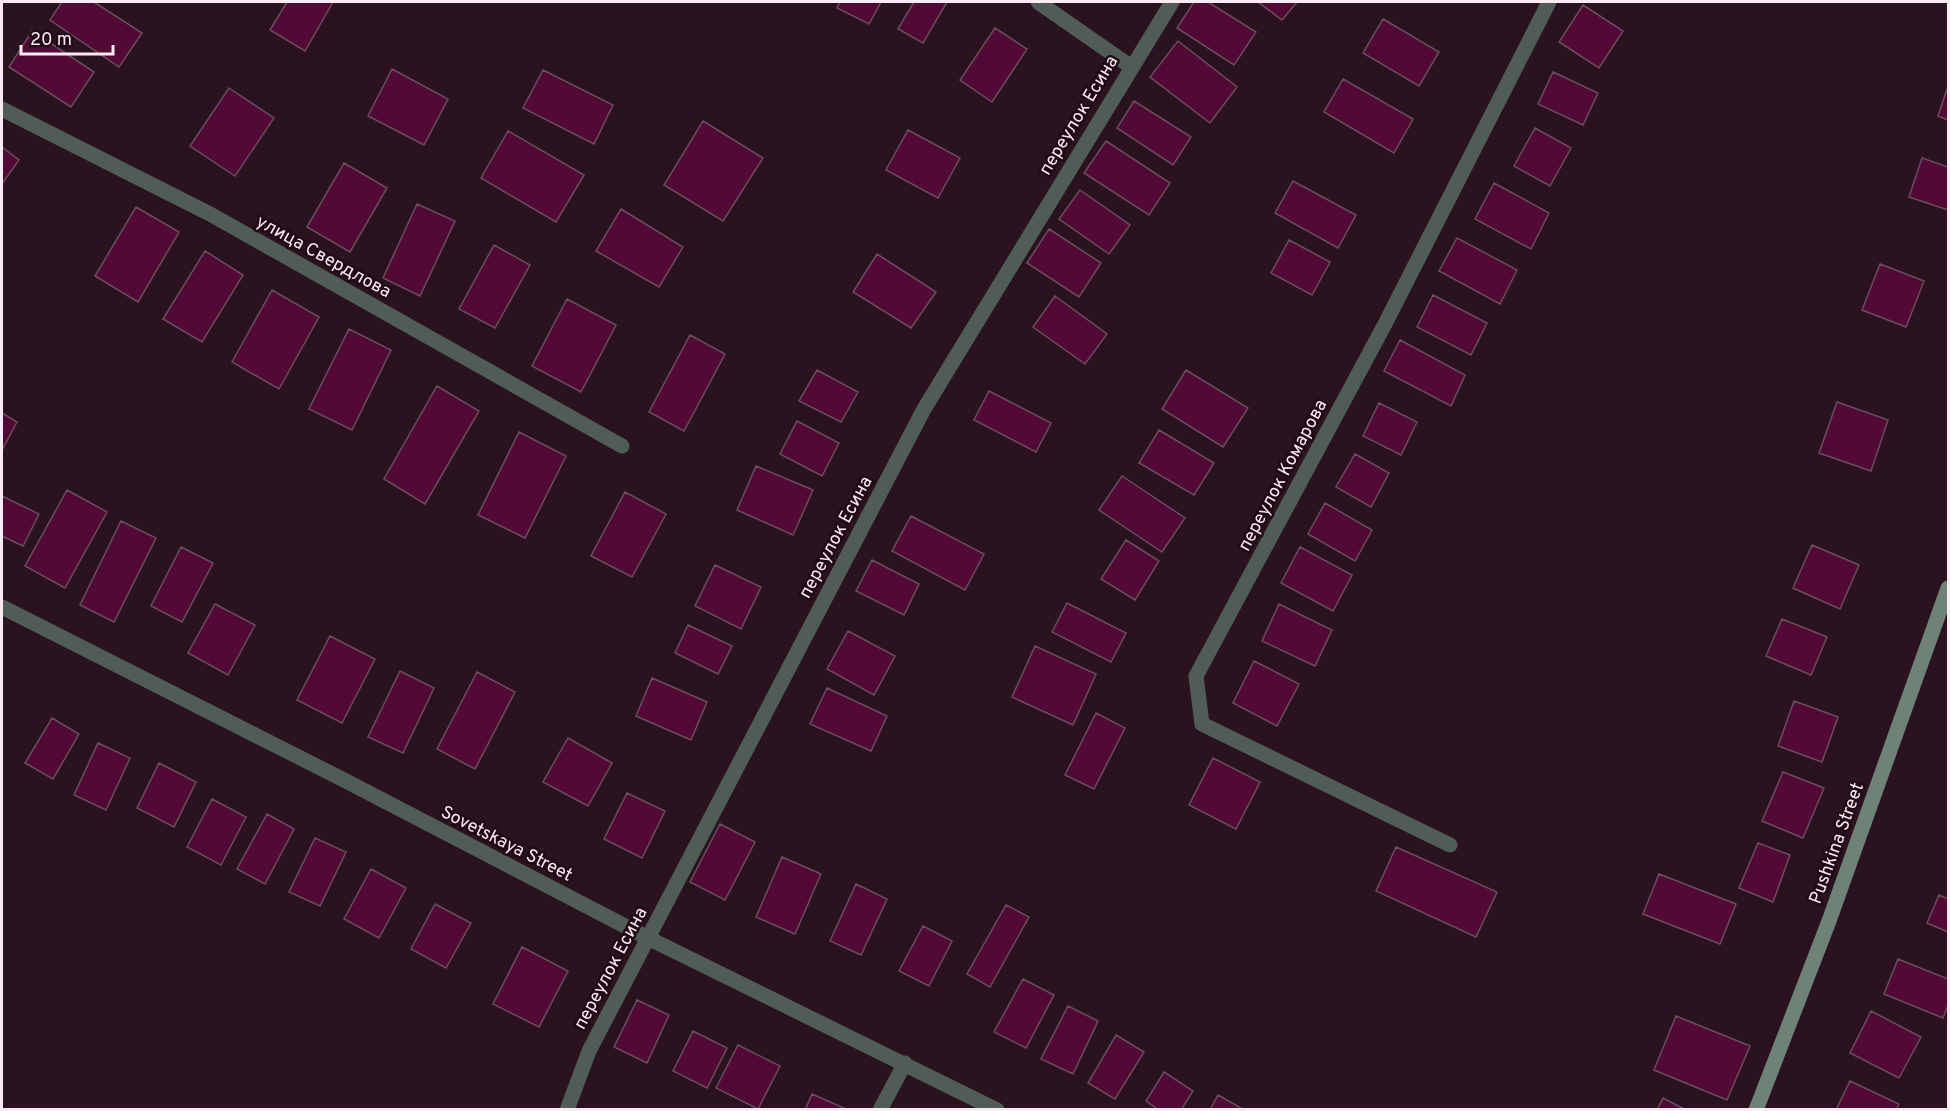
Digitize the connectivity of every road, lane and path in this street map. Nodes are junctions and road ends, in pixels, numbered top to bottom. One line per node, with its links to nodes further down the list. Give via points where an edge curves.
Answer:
1 (1038, 2): 4 (street)
2 (1172, 2): 4 (street, переулок Есина)
3 (1549, 2): 9 (street, переулок Комарова, via 1386,324 1196,676 1202,724)
4 (1130, 66): 10 (street, переулок Есина, via 924,410)
5 (2, 109): 6 (street, улица Свердлова, via 210,214)
6 (622, 446)
7 (1948, 588): 15 (main road, Pushkina Street, via 1829,921)
8 (2, 607): 10 (street, Sovetskaya Street)
9 (1450, 845)
10 (648, 938): 11 (street, Sovetskaya Street); 12 (street, переулок Есина, via 589,1051)
11 (905, 1063): 13 (street); 14 (street, Sovetskaya Street)
12 (567, 1110)
13 (880, 1110)
14 (997, 1110)
15 (1755, 1110)

